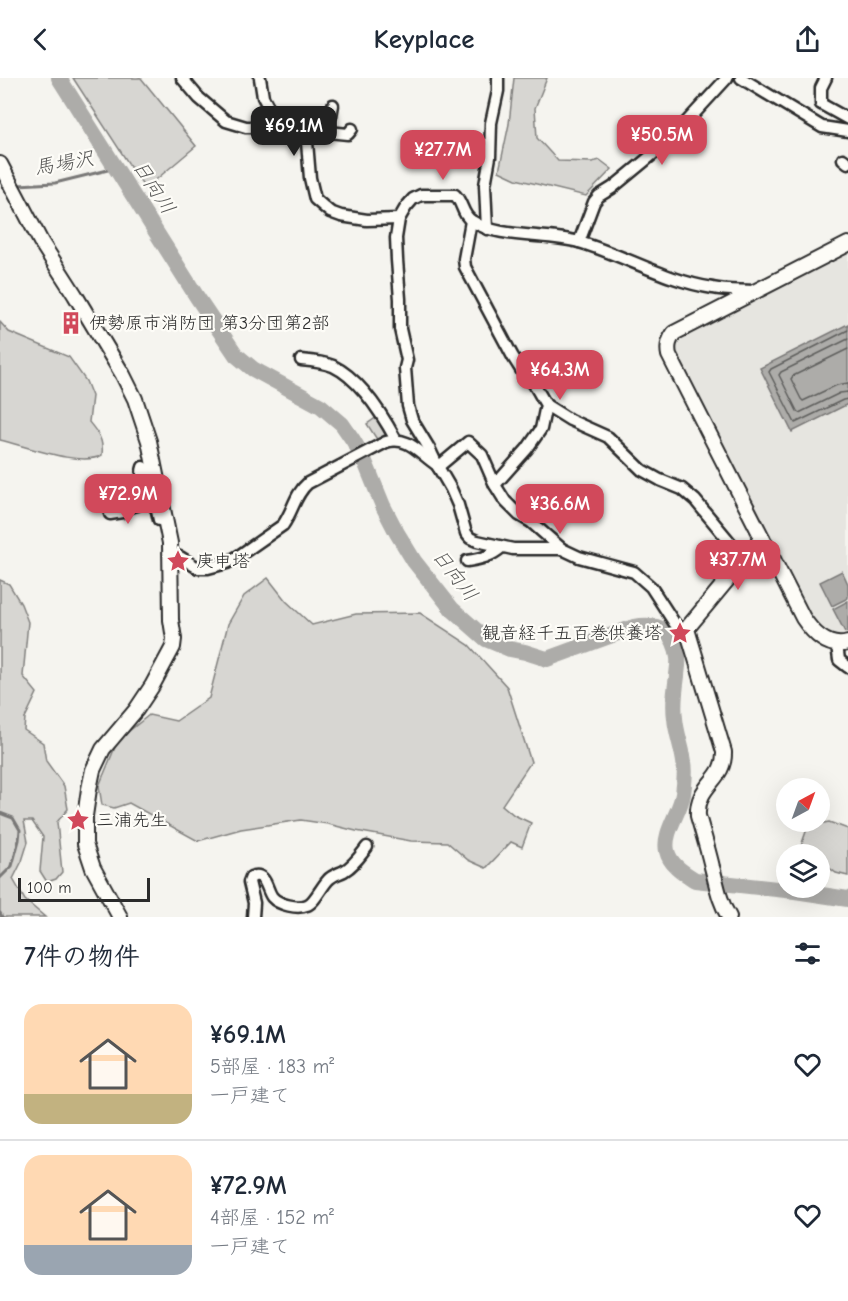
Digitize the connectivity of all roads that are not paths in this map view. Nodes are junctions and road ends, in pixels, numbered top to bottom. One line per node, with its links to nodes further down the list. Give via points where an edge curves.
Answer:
1 (182, 78): 9 (street, via 226,121 246,127)
2 (260, 78): 9 (street, via 263,97)
3 (498, 78): 17 (street, via 485,185)
4 (727, 78): 18 (street, via 669,141 599,196)
5 (741, 78): 11 (street, via 822,127)
6 (826, 78): 8 (street, via 821,88 821,104)
7 (333, 105): 12 (street, via 331,116)
8 (848, 119)
9 (277, 123): 13 (street)
10 (352, 129): 12 (street, via 348,135)
11 (848, 131)
12 (319, 132): 13 (street)
13 (305, 136): 15 (street, via 315,199 341,216)
14 (0, 164): 29 (street, via 41,242 135,399 149,441)
15 (399, 219): 16 (street, via 413,199 421,195 455,195); 24 (street, via 396,238 400,329 407,360 408,406)
16 (471, 221): 17 (street); 22 (street, via 465,267 513,357)
17 (487, 229): 18 (street)
18 (579, 242): 20 (street, via 683,281)
19 (846, 243): 20 (street)
20 (754, 291): 27 (street, via 674,333 668,347)
21 (301, 360): 23 (street, via 321,362 346,374 370,399)
22 (546, 405): 25 (street, via 541,429); 31 (street, via 608,437 642,470 682,489)
23 (396, 440): 24 (street, via 411,444); 29 (street, via 308,483 299,492 284,525 227,563 198,568)
24 (438, 466): 25 (street, via 468,442 482,455); 28 (street, via 470,538)
25 (495, 485): 30 (street, via 519,515)
26 (110, 514): 29 (street, via 122,512 123,504 140,504 144,492 143,467 150,497)
27 (762, 538): 31 (street); 34 (street, via 806,624 826,642)
28 (502, 547): 30 (street); 32 (street, via 494,554)
29 (171, 549): 37 (street, via 173,647 136,710 103,749 93,770 85,816 85,844 93,868)
30 (562, 549): 33 (street, via 634,572 651,587 675,624)
31 (744, 559): 33 (street)
32 (467, 561)
33 (687, 629): 39 (street, via 724,752 721,770 700,797 698,816 720,901)
34 (843, 644): 35 (street, via 839,660)
35 (848, 667)
36 (367, 848): 38 (street, via 352,865 330,877 313,902 301,907 277,901 261,877 251,877)
37 (120, 917)
38 (253, 917)
39 (729, 917)

